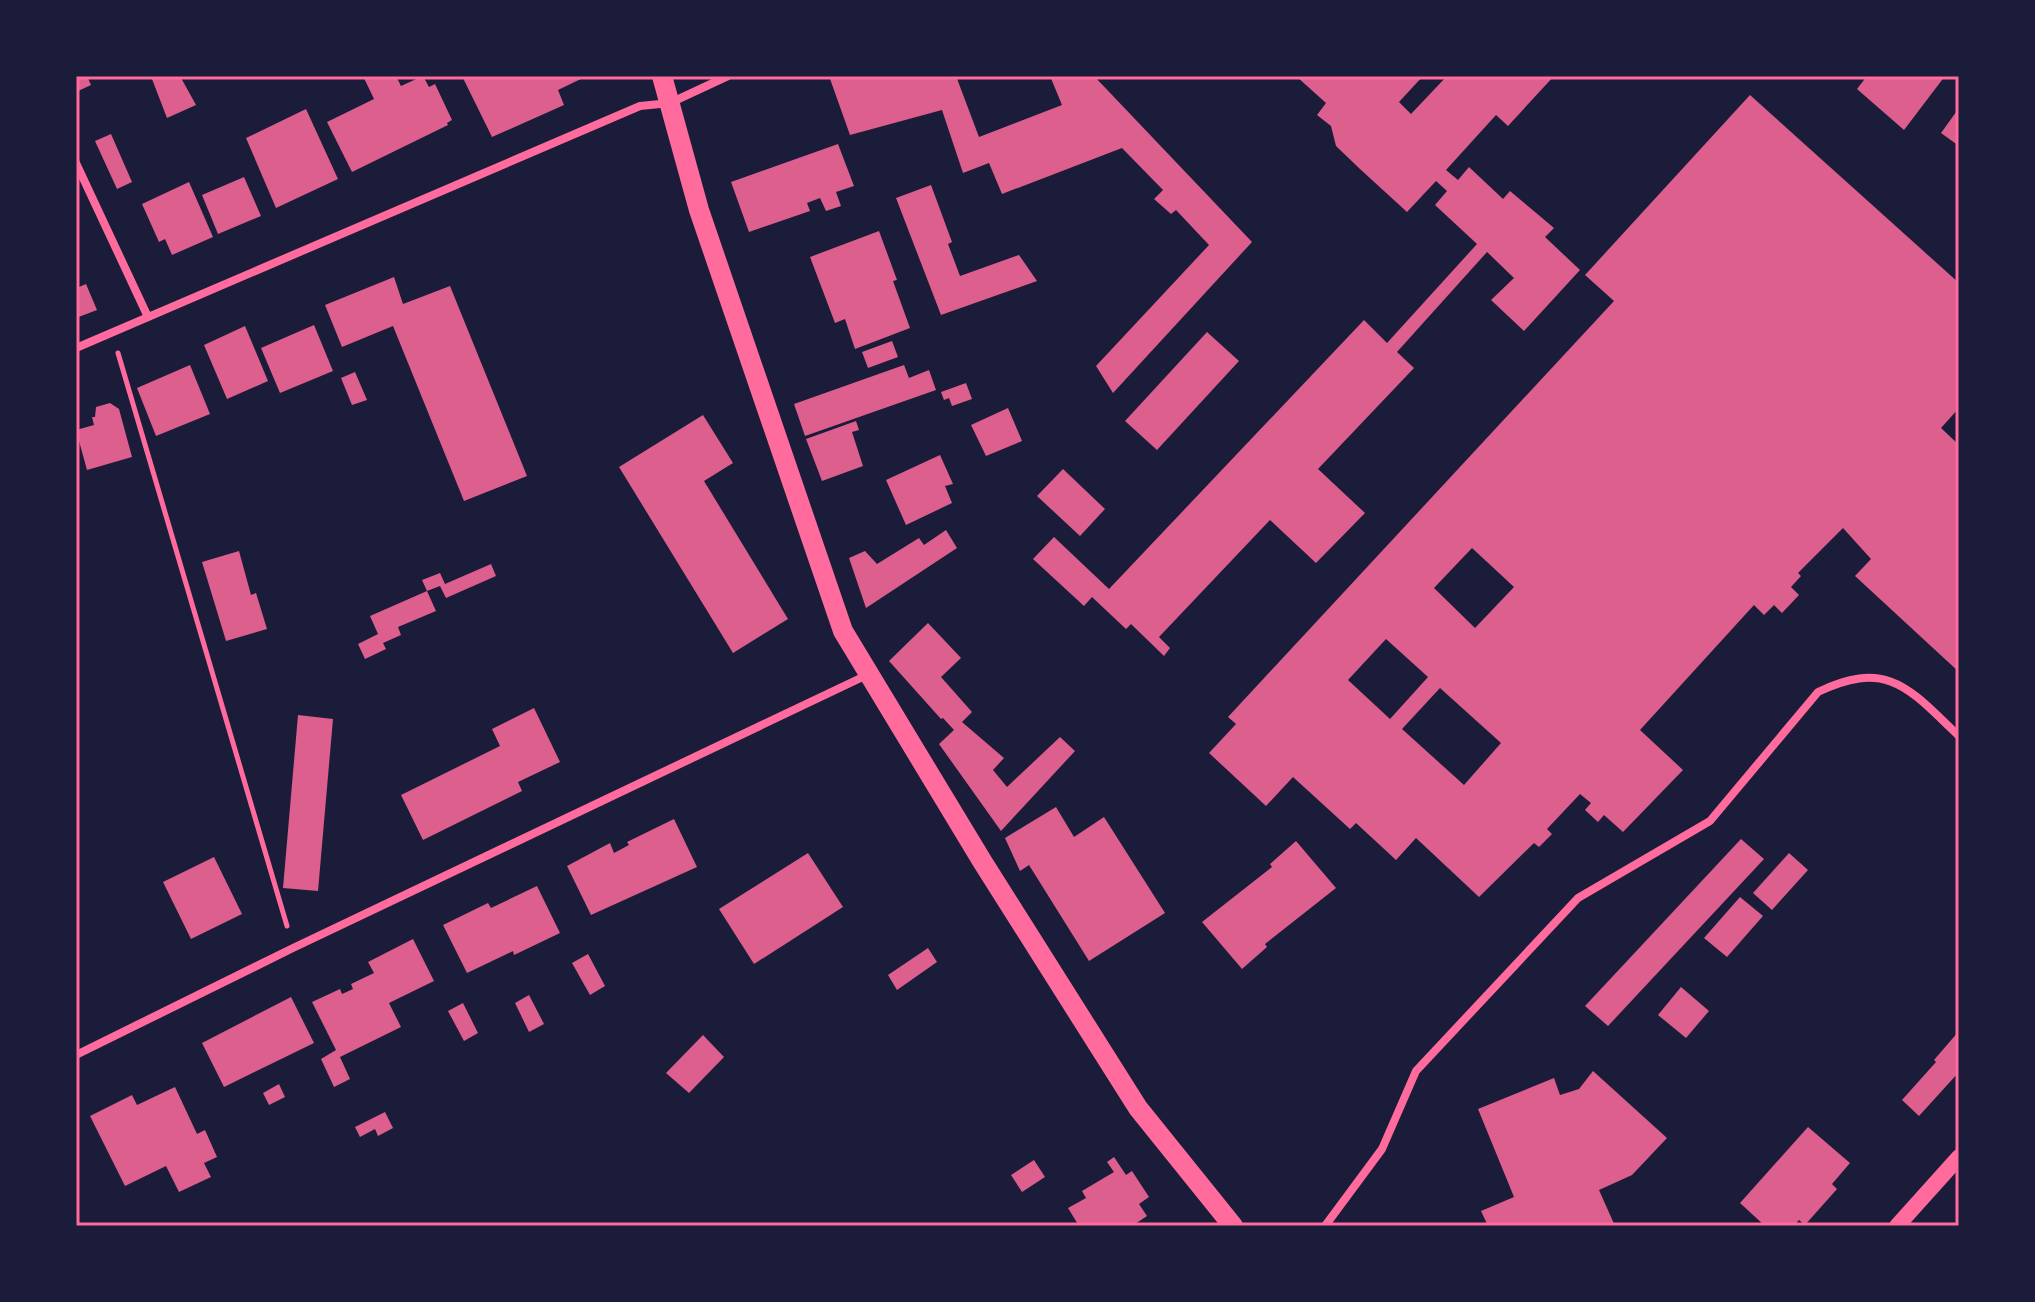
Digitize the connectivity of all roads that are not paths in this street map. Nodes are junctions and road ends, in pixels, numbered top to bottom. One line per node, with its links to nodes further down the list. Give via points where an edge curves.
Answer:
1 (662, 76): 3 (main road)
2 (728, 76): 3 (street)
3 (670, 103): 5 (street, via 640,106); 7 (main road, via 699,210 843,631)
4 (76, 163): 5 (street)
5 (148, 317): 6 (street)
6 (76, 348)
7 (868, 675): 9 (street); 11 (main road, via 1138,1108)
8 (1959, 736): 12 (street, via 1905,686 1872,677 1843,680 1818,692 1710,821 1578,898 1416,1071 1382,1149)
9 (76, 1055)
10 (1959, 1157): 13 (main road)
11 (1233, 1226)
12 (1325, 1226)
13 (1897, 1226)

